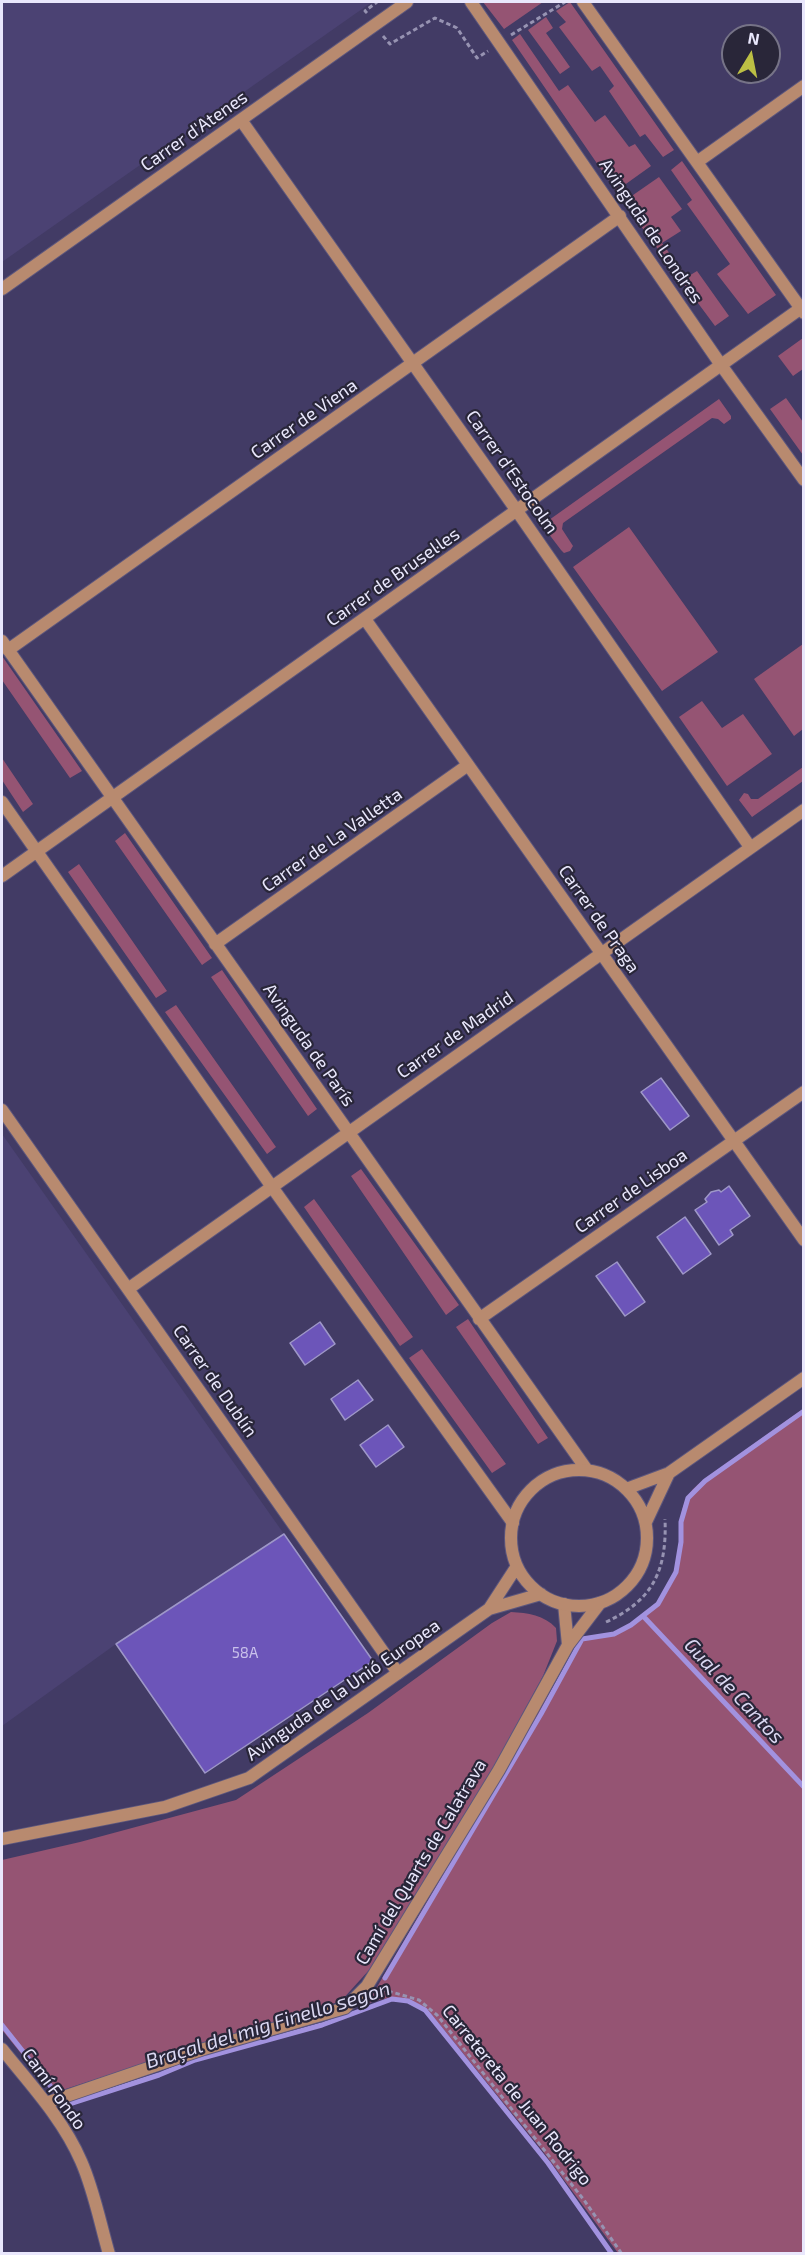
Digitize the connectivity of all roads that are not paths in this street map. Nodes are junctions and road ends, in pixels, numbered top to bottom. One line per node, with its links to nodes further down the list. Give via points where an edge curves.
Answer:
1 (407, 2): 5 (street, Carrer d'Atenes)
2 (471, 2): 7 (street, Avinguda de Londres)
3 (583, 2): 6 (street)
4 (804, 86): 6 (street)
5 (241, 120): 8 (street, Carrer d'Atenes); 10 (street, Carrer d'Estocolm)
6 (697, 162): 9 (street)
7 (620, 216): 10 (street, Carrer de Viena); 11 (street, Avinguda de Londres)
8 (2, 289)
9 (802, 309): 11 (street, Carrer de Brusel·les)
10 (412, 364): 13 (street, Carrer d'Estocolm); 15 (street, Carrer de Viena)
11 (721, 365): 12 (street, Avinguda de Londres); 13 (street, Carrer de Brusel·les)
12 (804, 480)
13 (517, 511): 14 (street, Carrer de Brusel·les); 20 (street, Carrer d'Estocolm)
14 (365, 619): 16 (street, Carrer de Praga); 17 (street, Carrer de Brusel·les)
15 (5, 645): 17 (street, Avinguda de París)
16 (468, 765): 23 (street, Carrer de La Valletta); 24 (street, Carrer de Praga)
17 (112, 798): 21 (street, Carrer de Brusel·les); 23 (street, Avinguda de París)
18 (2, 802): 21 (street)
19 (804, 810): 20 (street, Carrer de Madrid)
20 (750, 847): 24 (street, Carrer de Madrid)
21 (36, 852): 22 (street, Carrer de Brusel·les); 29 (street)
22 (2, 876)
23 (215, 944): 27 (street, Avinguda de París)
24 (602, 954): 27 (street, Carrer de Madrid); 28 (street, Carrer de Praga)
25 (804, 1092): 28 (street, Carrer de Lisboa)
26 (2, 1110): 31 (street, Carrer de Dublín)
27 (348, 1132): 29 (street, Carrer de Madrid); 32 (street, Avinguda de París)
28 (734, 1141): 30 (street, Carrer de Praga); 32 (street, Carrer de Lisboa)
29 (272, 1187): 31 (street, Carrer de Madrid); 38 (street)
30 (804, 1240)
31 (128, 1289): 45 (street, Carrer de Dublín)
32 (479, 1319): 34 (street, Avinguda de París)
33 (804, 1378): 35 (street)
34 (587, 1470): 36 (street, via 608,1476); 38 (street, via 567,1471 532,1488)
35 (669, 1473): 36 (street); 37 (street)
36 (626, 1489): 37 (street)
37 (646, 1522): 41 (street, via 643,1562 633,1580)
38 (513, 1523): 39 (street, via 511,1545)
39 (517, 1566): 40 (street); 43 (street, Avinguda de la Unió Europea)
40 (541, 1594): 42 (street); 43 (street, Avinguda de la Unió Europea)
41 (600, 1603): 42 (street); 44 (street, Camí del Quarts de Calatrava)
42 (564, 1604): 44 (street)
43 (489, 1609): 45 (street, Avinguda de la Unió Europea)
44 (568, 1645): 48 (street, Camí del Quarts de Calatrava, via 498,1770 367,1986 345,2007 204,2049)
45 (398, 1673): 46 (street, Avinguda de la Unió Europea, via 249,1778 165,1807)
46 (2, 1839)
47 (2, 2049): 48 (street, Camí Fondo)
48 (46, 2103): 49 (street, Camí Fondo, via 82,2163)
49 (109, 2253)

